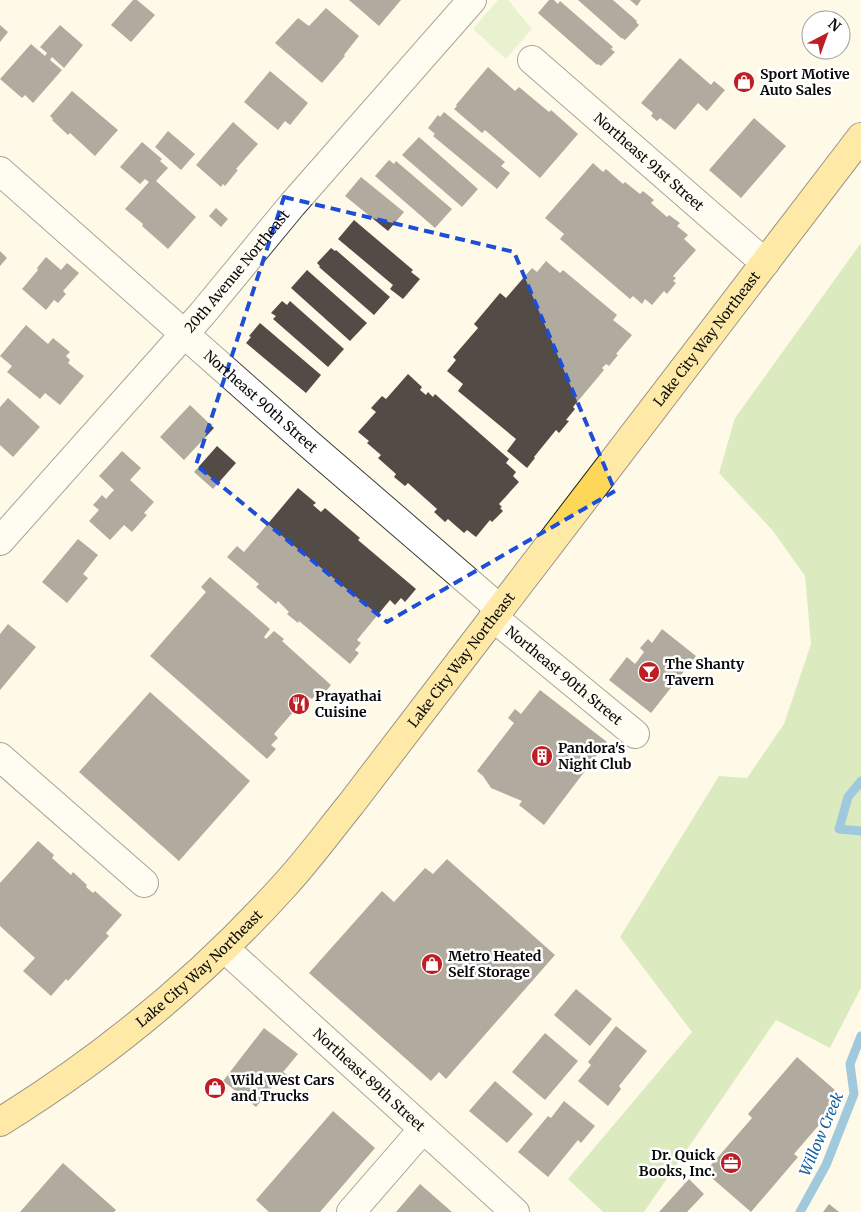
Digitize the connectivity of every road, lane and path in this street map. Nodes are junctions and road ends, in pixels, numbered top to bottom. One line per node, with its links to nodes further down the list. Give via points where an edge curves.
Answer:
1 (472, 0): 6 (street, 20th Avenue Northeast, via 292,204)
2 (532, 60): 5 (street, Northeast 91st Street)
3 (861, 137): 5 (main road, Lake City Way Northeast)
4 (0, 171): 6 (street, Northeast 90th Street)
5 (765, 263): 8 (main road, Lake City Way Northeast)
6 (184, 334): 7 (street, 20th Avenue Northeast); 8 (street, Northeast 90th Street)
7 (0, 541)
8 (497, 613): 9 (street, Northeast 90th Street); 12 (main road, Lake City Way Northeast, via 352,804 285,885)
9 (635, 734)
10 (0, 757): 11 (street)
11 (144, 883)
12 (224, 948): 13 (main road, Lake City Way Northeast, via 116,1042); 14 (street, Northeast 89th Street)
13 (0, 1122)
14 (423, 1129): 15 (street); 16 (street, Northeast 89th Street)
15 (351, 1212)
16 (515, 1212)

